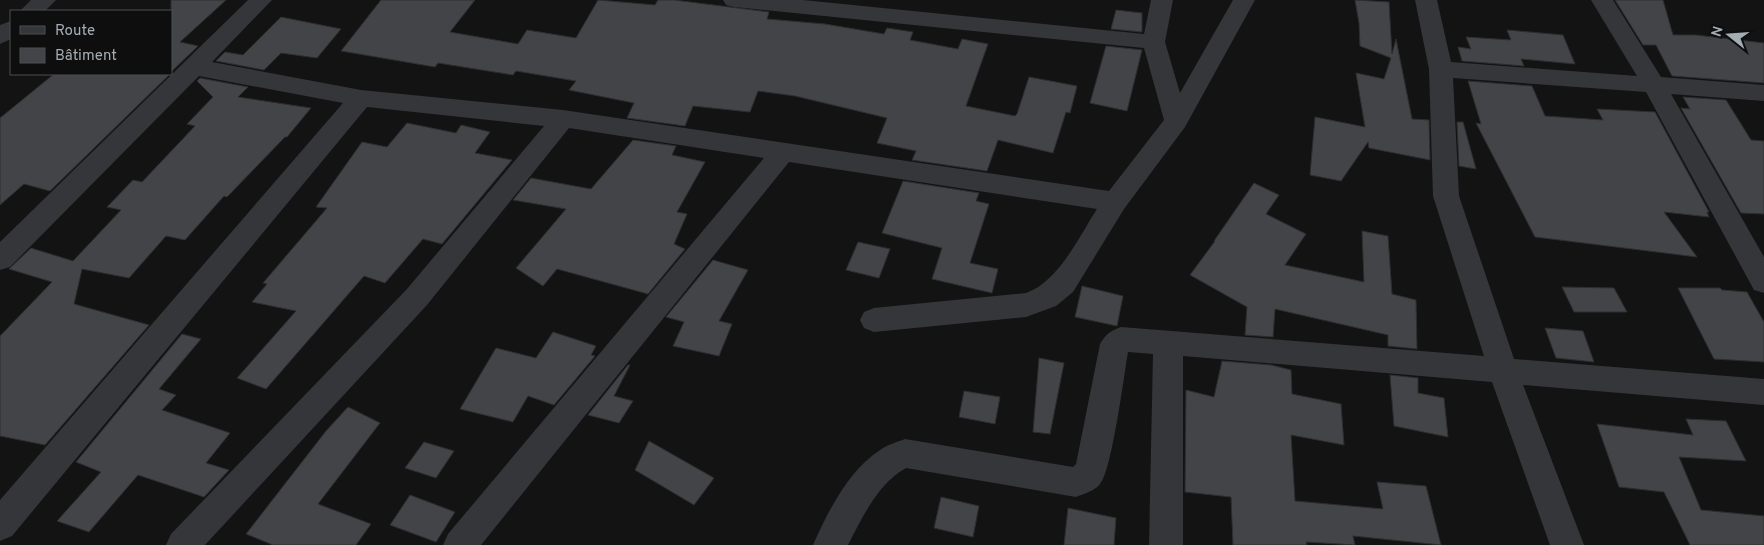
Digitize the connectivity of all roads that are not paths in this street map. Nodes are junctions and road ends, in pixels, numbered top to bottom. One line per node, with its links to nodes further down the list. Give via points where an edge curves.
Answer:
1 (45, 0): 8 (street)
2 (261, 0): 12 (street)
3 (734, 0): 11 (street)
4 (1162, 0): 11 (street)
5 (1244, 0): 18 (street)
6 (1426, 0): 13 (street)
7 (1602, 0): 14 (street)
8 (32, 10)
9 (10, 29): 10 (street)
10 (0, 37)
11 (1154, 42): 18 (street)
12 (194, 66): 16 (street); 21 (street)
13 (1441, 69): 14 (street); 25 (street, via 1446,196)
14 (1654, 85): 15 (street); 22 (street)
15 (1764, 93)
16 (361, 98): 17 (street); 27 (street)
17 (563, 119): 19 (street); 28 (street, via 417,297)
18 (1176, 121): 20 (street)
19 (784, 151): 20 (street); 29 (street)
20 (1115, 202): 23 (street, via 1063,284 1046,298 1026,305)
21 (0, 259)
22 (1764, 282)
23 (874, 320)
24 (1168, 342): 25 (street); 30 (street, via 1117,341 1094,458 1089,474 1076,482 906,453 880,467 846,514); 31 (street)
25 (1503, 371): 26 (street); 32 (street)
26 (1764, 392)
27 (0, 525)
28 (183, 545)
29 (460, 545)
30 (830, 545)
31 (1166, 545)
32 (1567, 545)

